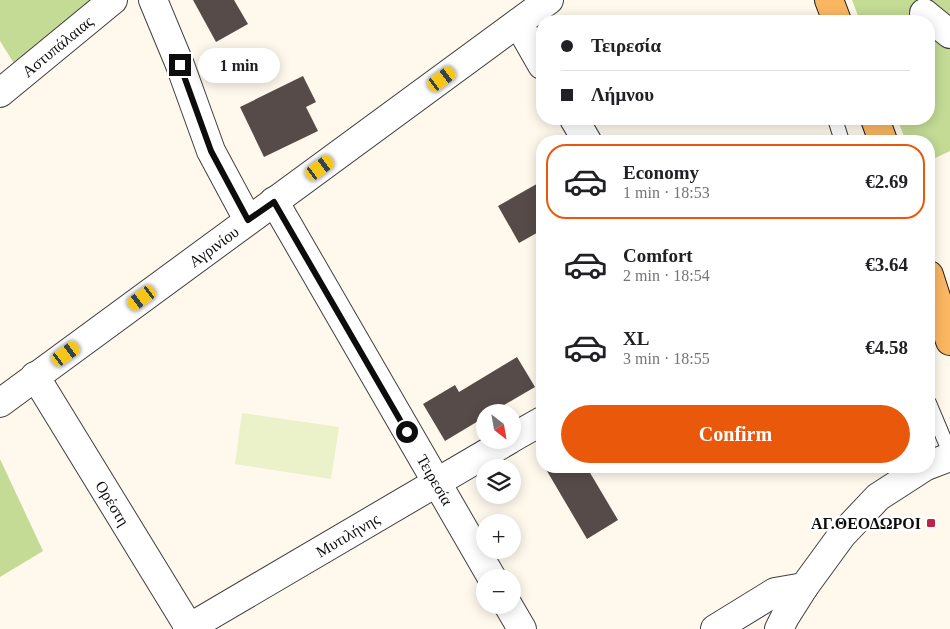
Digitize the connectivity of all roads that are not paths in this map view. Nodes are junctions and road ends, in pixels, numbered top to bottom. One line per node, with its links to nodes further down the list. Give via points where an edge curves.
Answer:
1 (113, 0): 10 (street, Αστυπάλαιας)
2 (153, 0): 12 (street, via 211,151)
3 (828, 0): 5 (main road)
4 (543, 2): 7 (street, Αγρινίου)
5 (834, 15)
6 (935, 21): 8 (street)
7 (518, 23): 9 (street); 11 (street, Αγρινίου)
8 (950, 34)
9 (536, 54)
10 (0, 93)
11 (274, 202): 12 (street, Αγρινίου); 24 (street, Τειρεσία)
12 (248, 220): 15 (street, Αγρινίου)
13 (935, 294): 14 (main road)
14 (950, 342)
15 (35, 376): 16 (street, Αγρινίου); 28 (street, Ορέστη)
16 (0, 403)
17 (935, 418): 21 (lane)
18 (536, 424): 19 (street)
19 (521, 433)
20 (493, 449): 24 (street, Μυτιλήνης)
21 (950, 455): 22 (street)
22 (935, 462)
23 (916, 473): 26 (street, via 878,497 842,534)
24 (436, 482): 25 (street, Τειρεσία); 28 (street, Μυτιλήνης)
25 (487, 569)
26 (804, 587): 30 (street, via 775,592); 31 (street)
27 (513, 614): 29 (street)
28 (189, 629)
29 (522, 629)
30 (714, 629)
31 (779, 629)

